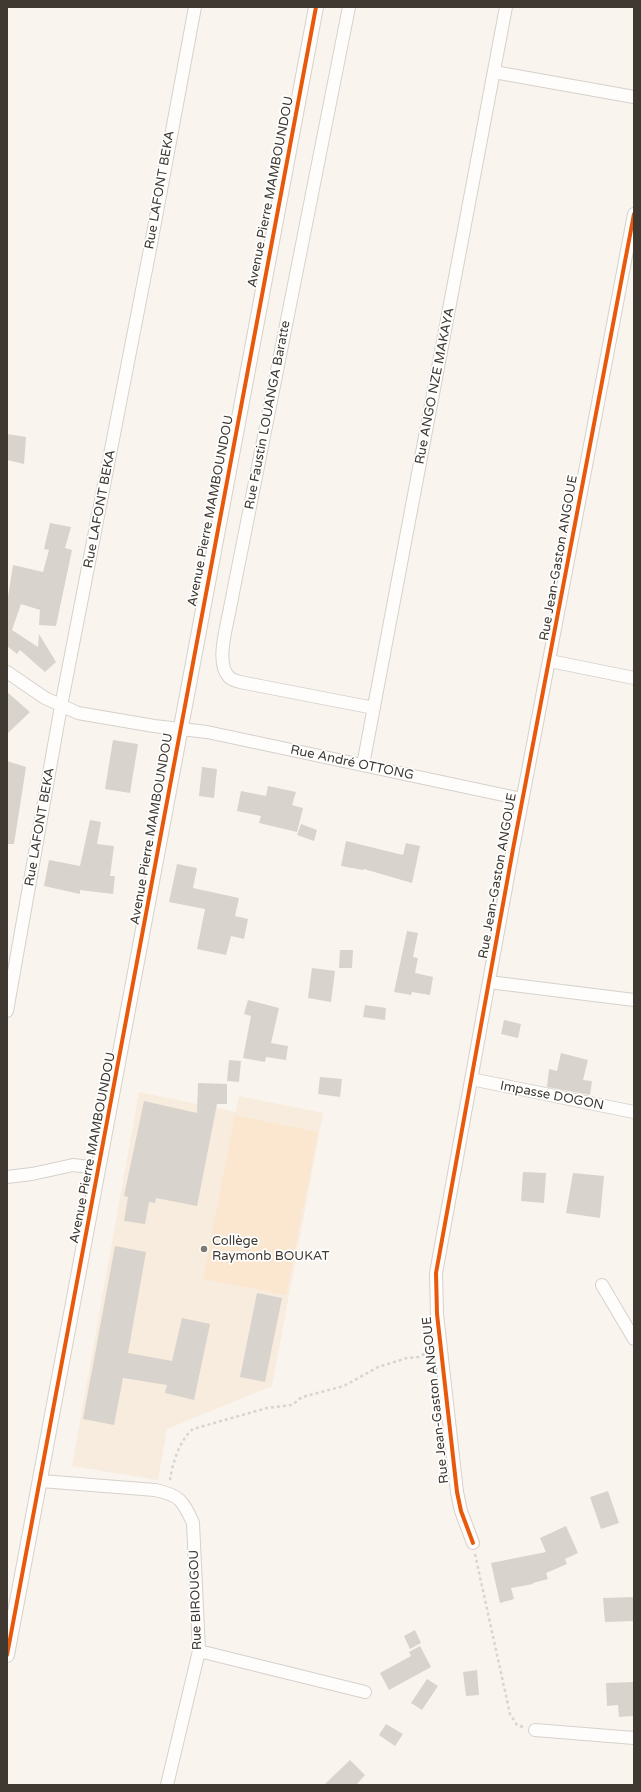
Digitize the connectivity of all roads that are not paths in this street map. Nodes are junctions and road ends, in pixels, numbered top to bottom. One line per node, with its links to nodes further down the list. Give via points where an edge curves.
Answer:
1 (195, 7): 11 (street, Rue LAFONT BEKA)
2 (316, 7): 13 (street, Avenue Pierre MAMBOUNDOU)
3 (349, 7): 12 (street, Rue Faustin LOUANGA Baratte, via 230,608 223,648 223,667 229,677 240,682)
4 (506, 7): 5 (street, Rue ANGO NZE MAKAYA)
5 (494, 72): 6 (street); 12 (street, Rue ANGO NZE MAKAYA)
6 (634, 97)
7 (634, 214): 8 (street, Rue Jean-Gaston ANGOUE)
8 (550, 660): 10 (street); 15 (street, Rue Jean-Gaston ANGOUE)
9 (7, 672): 11 (street, Rue André OTTONG)
10 (634, 678)
11 (61, 706): 13 (street, Rue André OTTONG, via 78,713); 18 (street, Rue LAFONT BEKA)
12 (374, 708): 14 (street, Rue ANGO NZE MAKAYA)
13 (181, 728): 14 (street, Rue André OTTONG); 21 (street, Avenue Pierre MAMBOUNDOU)
14 (363, 765): 15 (street, Rue André OTTONG)
15 (522, 799): 16 (street, Rue Jean-Gaston ANGOUE)
16 (489, 982): 17 (street); 19 (street, Rue Jean-Gaston ANGOUE)
17 (634, 1000)
18 (7, 1011)
19 (471, 1079): 20 (street, Impasse DOGON); 26 (street, Rue Jean-Gaston ANGOUE, via 436,1273 437,1314 457,1492)
20 (634, 1112)
21 (99, 1168): 22 (street, via 73,1165); 25 (street, Avenue Pierre MAMBOUNDOU)
22 (7, 1177)
23 (602, 1285): 24 (street)
24 (634, 1339)
25 (41, 1481): 27 (street, Rue BIROUGOU, via 148,1489 169,1493 184,1504 193,1523); 28 (street, Avenue Pierre MAMBOUNDOU)
26 (473, 1543)
27 (199, 1650): 29 (street); 32 (street, Rue BIROUGOU)
28 (7, 1655)
29 (364, 1692)
30 (536, 1730): 31 (street)
31 (634, 1738)
32 (167, 1785)

